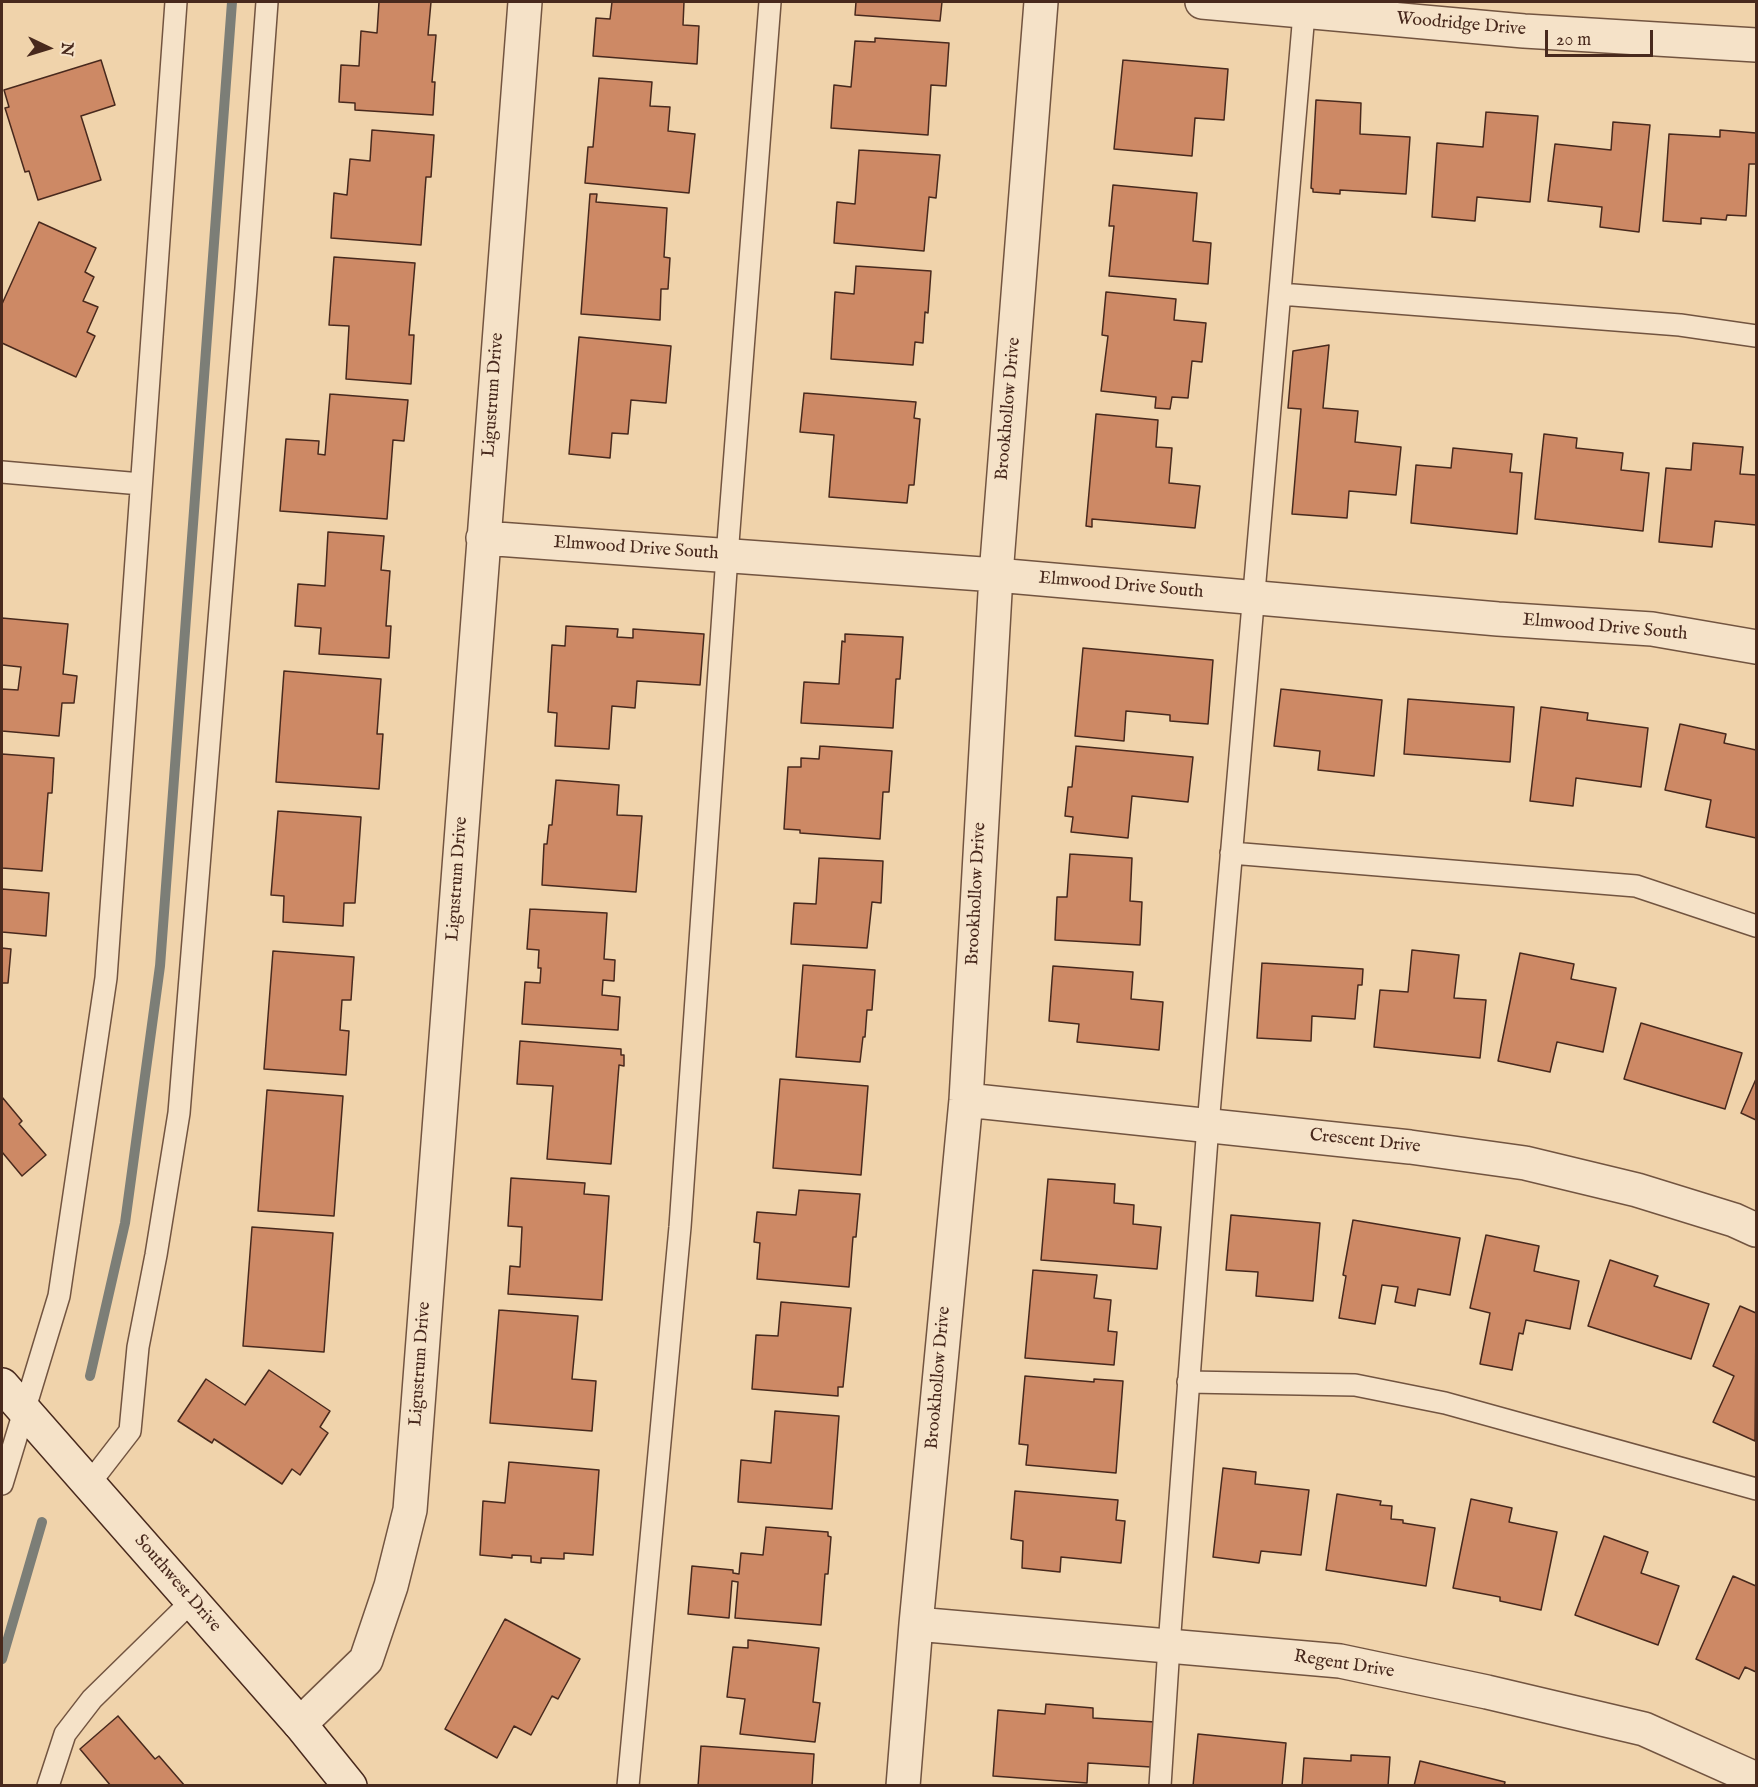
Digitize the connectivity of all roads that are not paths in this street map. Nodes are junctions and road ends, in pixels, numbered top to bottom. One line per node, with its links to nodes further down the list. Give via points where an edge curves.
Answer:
1 (176, 2): 12 (lane)
2 (267, 2): 27 (lane, via 179,1113 138,1347 130,1431)
3 (525, 2): 13 (street, Ligustrum Drive)
4 (770, 2): 14 (lane)
5 (1041, 2): 15 (street, Brookhollow Drive)
6 (1202, 2): 7 (street, Woodridge Drive)
7 (1304, 6): 8 (street, Woodridge Drive, via 1524,31); 9 (lane)
8 (1756, 45)
9 (1280, 294): 10 (lane, via 1680,325); 16 (lane)
10 (1756, 336)
11 (2, 472): 12 (lane)
12 (141, 484): 25 (lane, via 105,978 59,1296)
13 (483, 538): 14 (street, Elmwood Drive South); 32 (street, Ligustrum Drive, via 410,1510 391,1586 366,1660)
14 (727, 555): 15 (street, Elmwood Drive South); 36 (lane, via 680,1227)
15 (996, 575): 16 (street, Elmwood Drive South); 20 (street, Brookhollow Drive)
16 (1254, 597): 17 (street, Elmwood Drive South, via 1652,629); 18 (lane)
17 (1756, 647)
18 (1231, 854): 19 (lane, via 1636,886); 21 (lane)
19 (1756, 926)
20 (966, 1100): 21 (street, Crescent Drive); 30 (street, Brookhollow Drive)
21 (1208, 1125): 22 (street, Crescent Drive, via 1526,1163 1637,1190); 23 (lane)
22 (1756, 1230)
23 (1188, 1382): 28 (lane, via 1355,1385 1445,1403); 31 (lane)
24 (2, 1385): 25 (street, Southwest Drive)
25 (25, 1411): 26 (lane); 27 (street, Southwest Drive)
26 (2, 1484)
27 (89, 1484): 29 (street, Southwest Drive)
28 (1756, 1489)
29 (192, 1601): 32 (street, Southwest Drive); 34 (lane, via 92,1699 65,1734)
30 (916, 1624): 31 (street, Regent Drive); 37 (street, Brookhollow Drive)
31 (1169, 1646): 33 (street, Regent Drive, via 1340,1661 1487,1692 1644,1729); 38 (lane)
32 (300, 1724): 35 (street, Southwest Drive)
33 (1756, 1779)
34 (48, 1785)
35 (350, 1785)
36 (628, 1785)
37 (903, 1785)
38 (1160, 1785)

